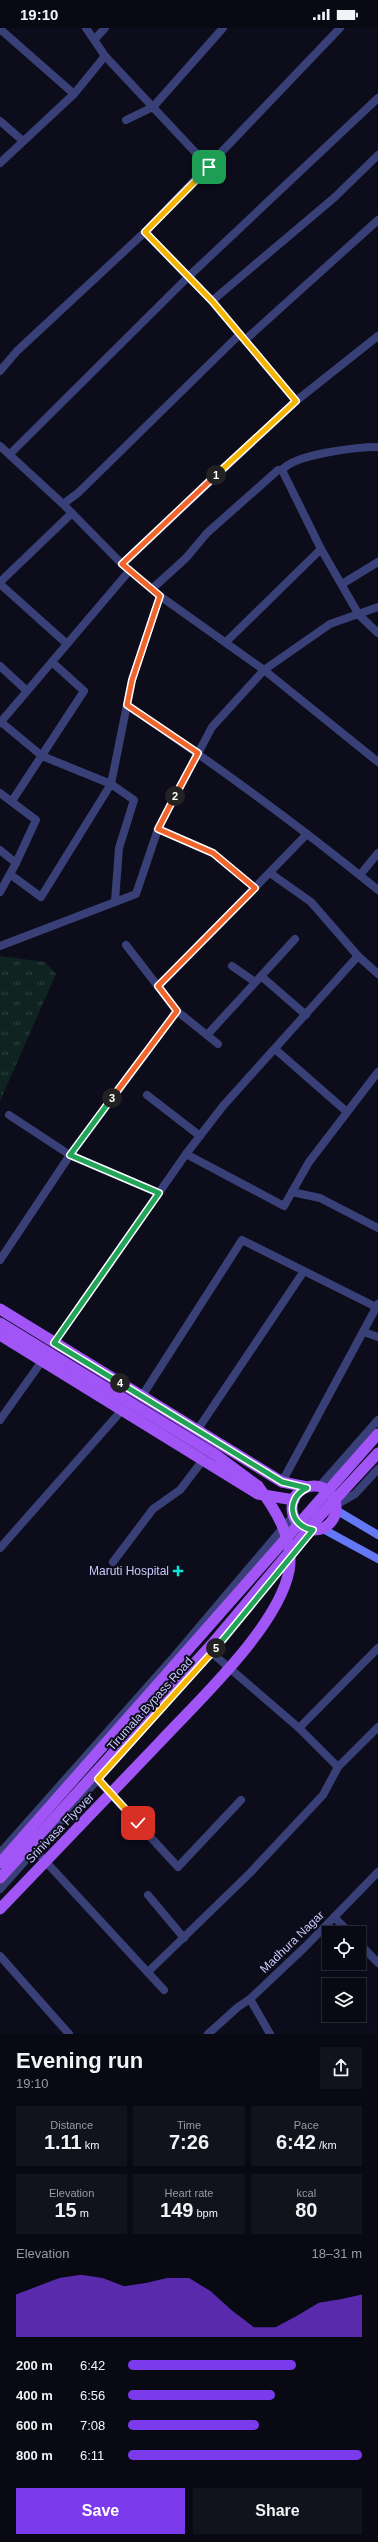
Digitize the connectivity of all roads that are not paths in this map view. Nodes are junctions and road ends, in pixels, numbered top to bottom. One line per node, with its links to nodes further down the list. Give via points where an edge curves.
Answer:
1 (86, 28): 6 (street)
2 (105, 28): 6 (street)
3 (223, 28): 10 (street)
4 (340, 28): 16 (street)
5 (0, 30): 8 (street)
6 (95, 39): 7 (street)
7 (105, 56): 8 (street); 10 (street)
8 (74, 94): 13 (street)
9 (378, 98): 19 (street)
10 (153, 107): 11 (street); 16 (street)
11 (126, 120)
12 (0, 121): 13 (street)
13 (24, 141): 15 (street)
14 (378, 155): 20 (street, via 335,197)
15 (0, 163)
16 (209, 167): 18 (street)
17 (378, 220): 22 (street)
18 (145, 232): 19 (street); 23 (street)
19 (188, 277): 20 (street); 27 (street)
20 (212, 301): 22 (street)
21 (378, 336): 24 (street)
22 (243, 337): 24 (street); 29 (street, via 78,493)
23 (0, 371)
24 (296, 401): 33 (street)
25 (378, 447): 28 (street, via 324,454 290,463)
26 (1, 448): 27 (street)
27 (10, 454): 29 (street)
28 (282, 470): 31 (street); 37 (street, via 278,470 207,532 186,558)
29 (63, 504): 30 (street)
30 (72, 512): 33 (street); 35 (street)
31 (321, 549): 36 (street); 42 (street)
32 (378, 562): 36 (street)
33 (122, 564): 34 (street)
34 (130, 570): 37 (street); 43 (street)
35 (0, 583): 43 (street)
36 (342, 584): 40 (street)
37 (153, 588): 38 (street)
38 (160, 596): 42 (street); 48 (street, via 132,680)
39 (378, 607): 40 (street)
40 (360, 615): 41 (street); 46 (street, via 330,624)
41 (378, 633)
42 (226, 642): 46 (street)
43 (67, 644): 44 (street)
44 (52, 662): 47 (street); 51 (street, via 84,691)
45 (0, 666): 47 (street)
46 (264, 670): 50 (street, via 212,727); 52 (street)
47 (27, 692): 49 (street)
48 (127, 705): 50 (street); 53 (street)
49 (1, 723): 51 (street)
50 (198, 753): 56 (street); 57 (street)
51 (42, 756): 53 (street); 55 (street)
52 (378, 762)
53 (111, 784): 62 (street, via 41,898); 67 (street, via 134,800 119,848)
54 (0, 793): 55 (street)
55 (12, 801): 60 (street, via 36,820)
56 (158, 829): 64 (street, via 213,853); 67 (street, via 136,894)
57 (308, 834): 61 (street); 63 (street)
58 (0, 850): 60 (street)
59 (378, 853): 63 (street)
60 (16, 863): 62 (street)
61 (270, 873): 64 (street); 71 (street, via 311,902)
62 (11, 875): 66 (street)
63 (360, 875): 65 (street)
64 (255, 888): 75 (street)
65 (378, 890)
66 (0, 892)
67 (116, 902): 70 (street)
68 (295, 939): 74 (street)
69 (126, 945): 75 (street)
70 (0, 946)
71 (358, 956): 73 (street); 77 (street)
72 (232, 966): 74 (street)
73 (378, 974)
74 (258, 979): 77 (street); 78 (street)
75 (158, 986): 76 (street)
76 (177, 1011): 78 (street); 87 (street)
77 (306, 1014): 80 (street)
78 (207, 1035): 79 (street)
79 (218, 1044)
80 (275, 1049): 83 (street); 85 (street, via 223,1106)
81 (378, 1072): 83 (street)
82 (147, 1095): 85 (street)
83 (347, 1112): 88 (street, via 308,1162)
84 (9, 1115): 87 (street)
85 (200, 1136): 86 (street)
86 (186, 1154): 88 (street, via 284,1206); 89 (street)
87 (70, 1155): 89 (street); 91 (street)
88 (292, 1192): 90 (street, via 320,1198)
89 (159, 1193): 99 (street)
90 (378, 1228)
91 (0, 1260)
92 (304, 1271): 93 (street); 101 (street, via 242,1240); 105 (street)
93 (377, 1305): 96 (street)
94 (0, 1309): 99 (main road)
95 (0, 1323): 135 (main road, Srinivasa Flyover, bridge, via 216,1455 258,1486 278,1513 288,1545 289,1570 280,1599 258,1633 209,1689)
96 (364, 1332): 98 (street); 110 (street)
97 (0, 1335): 100 (main road)
98 (378, 1337)
99 (54, 1343): 101 (main road)
100 (42, 1361): 102 (main road); 103 (street)
101 (142, 1396): 105 (main road)
102 (123, 1409): 108 (main road); 118 (street)
103 (0, 1420)
104 (378, 1420): 111 (street)
105 (198, 1429): 110 (main road)
106 (378, 1434): 130 (main road, Srinivasa Flyover, bridge)
107 (378, 1453): 132 (main road, Srinivasa Flyover, bridge, via 319,1517 202,1655)
108 (203, 1460): 113 (main road, via 258,1494); 120 (street, via 180,1490 153,1509)
109 (378, 1469): 114 (street, via 355,1494)
110 (282, 1482): 112 (main road)
111 (319, 1487): 112 (main road); 114 (main road, via 330,1494)
112 (307, 1488): 113 (main road)
113 (294, 1500): 115 (main road)
114 (336, 1508): 116 (main road, via 330,1524); 117 (main road)
115 (293, 1516): 116 (main road, via 299,1524); 129 (street, Tirumala Bypass Road, via 172,1659)
116 (318, 1529): 119 (main road); 122 (street, Tirumala Bypass Road)
117 (378, 1535)
118 (0, 1548)
119 (378, 1559)
120 (113, 1562)
121 (378, 1648): 124 (street)
122 (212, 1653): 124 (street); 126 (street, Tirumala Bypass Road)
123 (378, 1727): 125 (street)
124 (299, 1728): 125 (street)
125 (338, 1767): 138 (street, via 323,1795 250,1873)
126 (98, 1779): 127 (street, via 178,1868); 128 (street, Tirumala Bypass Road)
127 (241, 1800)
128 (35, 1850): 133 (street, Tirumala Bypass Road); 142 (street)
129 (0, 1853)
130 (0, 1863)
131 (378, 1872): 136 (street, Madhura Nagar)
132 (0, 1878)
133 (0, 1889)
134 (148, 1895): 138 (street)
135 (0, 1909)
136 (334, 1917): 137 (street); 144 (street, Madhura Nagar)
137 (343, 1926)
138 (184, 1938): 142 (street)
139 (366, 1950): 141 (street)
140 (0, 1956): 145 (street)
141 (378, 1963)
142 (148, 1972): 143 (street)
143 (164, 1990)
144 (250, 1999): 146 (street, Madhura Nagar); 147 (street)
145 (69, 2034)
146 (208, 2034)
147 (270, 2034)

